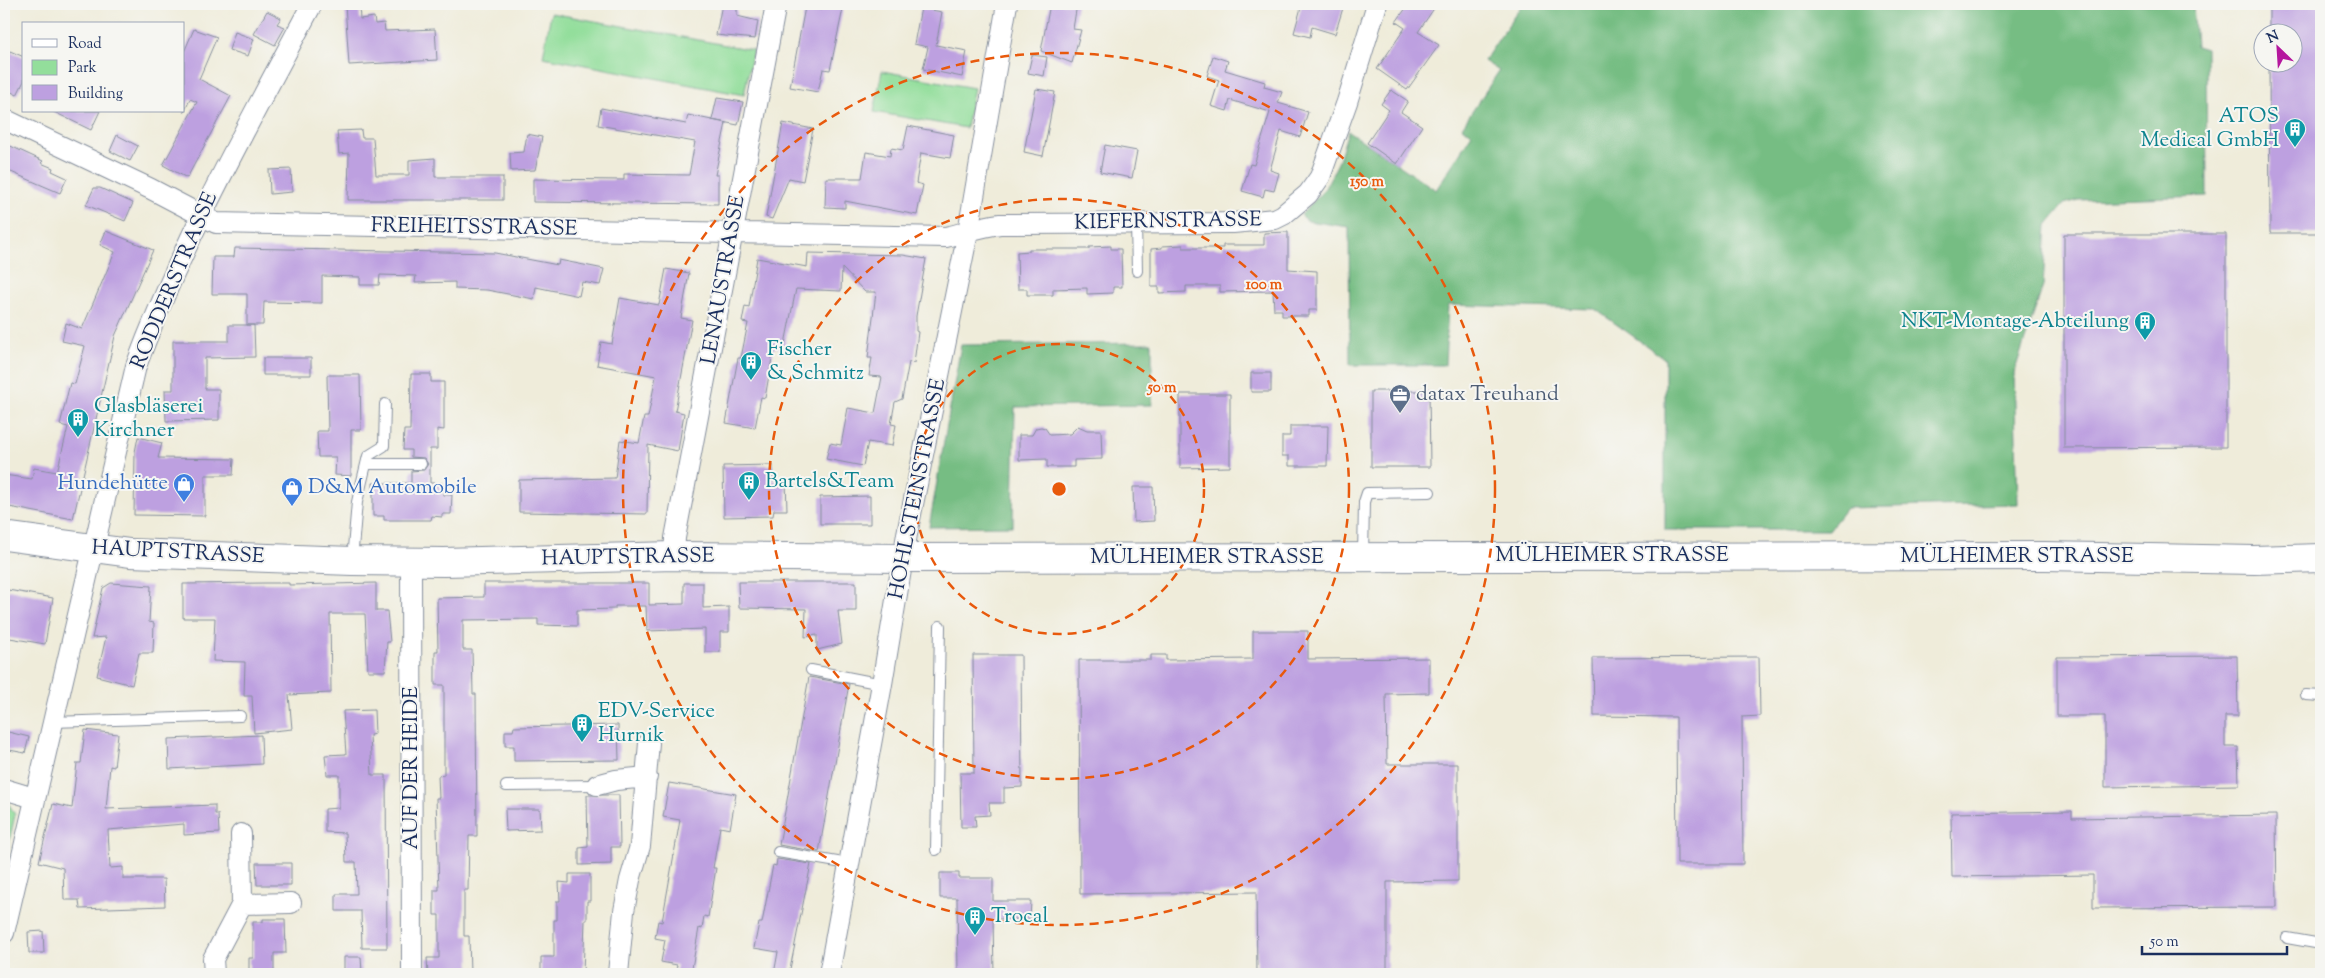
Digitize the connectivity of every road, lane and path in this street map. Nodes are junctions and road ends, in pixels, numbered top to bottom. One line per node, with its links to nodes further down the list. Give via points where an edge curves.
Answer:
1 (312, 4): 6 (street, RODDERSTRASSE)
2 (776, 4): 8 (street, LENAUSTRASSE)
3 (1007, 4): 9 (street, HOHLSTEINSTRASSE)
4 (1377, 4): 7 (street, KIEFERNSTRASSE, via 1344,112 1320,178 1308,194 1275,219)
5 (4, 119): 6 (street, FREIHEITSSTRASSE)
6 (200, 216): 8 (street, FREIHEITSSTRASSE, via 216,223); 16 (street, RODDERSTRASSE, via 136,366)
7 (1136, 223): 9 (street, KIEFERNSTRASSE, via 1000,224); 10 (lane)
8 (732, 231): 9 (street, FREIHEITSSTRASSE, via 946,237); 17 (street, LENAUSTRASSE)
9 (968, 232): 18 (street, HOHLSTEINSTRASSE)
10 (1137, 271)
11 (386, 404): 12 (lane, via 384,446 368,456)
12 (366, 464): 13 (lane); 21 (lane, via 357,502)
13 (421, 464)
14 (1430, 492): 19 (lane, via 1367,494)
15 (4, 536): 16 (main road, HAUPTSTRASSE)
16 (92, 548): 21 (main road, HAUPTSTRASSE, via 130,553); 29 (street, RODDERSTRASSE)
17 (674, 556): 18 (main road, HAUPTSTRASSE); 22 (main road, HAUPTSTRASSE)
18 (904, 558): 19 (main road, MÜLHEIMER STRASSE); 25 (street, HOHLSTEINSTRASSE)
19 (1363, 558): 20 (main road, MÜLHEIMER STRASSE)
20 (2321, 558)
21 (352, 561): 22 (main road, HAUPTSTRASSE)
22 (411, 562): 46 (street, AUF DER HEIDE)
23 (940, 626): 37 (lane)
24 (811, 670): 25 (lane)
25 (882, 684): 39 (street, HOHLSTEINSTRASSE)
26 (2306, 696): 27 (lane)
27 (2321, 696)
28 (240, 716): 29 (lane)
29 (52, 722): 35 (street, RODDERSTRASSE)
30 (649, 743): 31 (street)
31 (647, 777): 32 (street); 47 (street, via 640,846 624,912)
32 (597, 785): 33 (lane)
33 (506, 786)
34 (4, 789): 35 (street)
35 (34, 798): 42 (street, RODDERSTRASSE)
36 (241, 834): 41 (street)
37 (936, 850)
38 (778, 852): 39 (lane)
39 (849, 864): 48 (street, HOHLSTEINSTRASSE)
40 (291, 903): 41 (street)
41 (242, 904): 45 (street, via 213,959)
42 (4, 932)
43 (2287, 938): 44 (lane)
44 (2321, 944)
45 (214, 974)
46 (412, 974)
47 (618, 974)
48 (829, 974)

